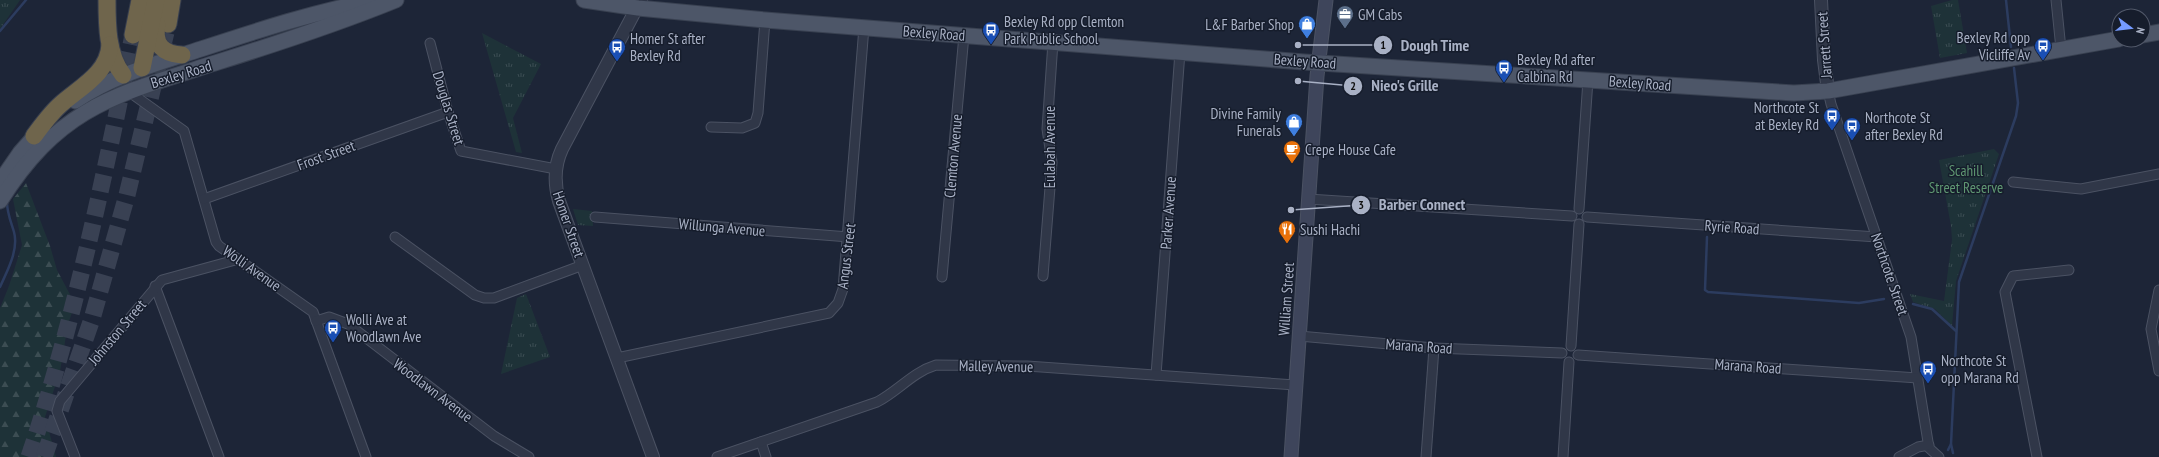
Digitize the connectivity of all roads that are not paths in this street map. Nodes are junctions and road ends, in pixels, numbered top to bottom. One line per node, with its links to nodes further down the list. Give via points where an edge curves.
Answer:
1 (107, 0): 19 (highway)
2 (172, 0): 12 (highway)
3 (377, 0): 22 (main road, Bexley Road, via 302,18)
4 (396, 0): 24 (main road, Bexley Road, via 346,20)
5 (584, 0): 10 (main road, Bexley Road)
6 (1326, 0): 23 (main road, William Street)
7 (1821, 0): 26 (street, Jarrett Street)
8 (2056, 0): 20 (street)
9 (151, 1): 14 (highway); 22 (highway, via 158,16 155,33 159,45 167,53); 24 (highway)
10 (639, 4): 11 (main road, Bexley Road); 30 (street, Homer Street, via 562,148)
11 (766, 20): 13 (main road, Bexley Road); 28 (street, via 755,123 742,128)
12 (168, 24)
13 (864, 27): 15 (main road, Bexley Road); 44 (street, Angus Street)
14 (133, 35)
15 (964, 35): 17 (main road, Bexley Road); 49 (street, Clemton Avenue)
16 (2111, 40): 20 (main road, Bexley Road)
17 (1053, 42): 21 (main road, Bexley Road); 48 (street, Eulabah Avenue, via 1047,129 1052,162)
18 (430, 43): 27 (street, Douglas Street)
19 (110, 44): 24 (highway, via 115,61); 29 (highway, via 109,57 103,68 60,105)
20 (2061, 49): 26 (main road, Bexley Road)
21 (1180, 52): 23 (main road, Bexley Road); 61 (street, Parker Avenue)
22 (182, 55): 24 (main road, Bexley Road)
23 (1320, 63): 25 (main road, Bexley Road); 35 (main road, William Street)
24 (135, 80): 29 (main road, Bexley Road, via 88,92); 32 (main road, Bexley Road, via 58,131); 34 (street, Wolli Avenue, via 184,131)
25 (1588, 80): 26 (main road, Bexley Road, via 1794,93); 37 (street)
26 (1828, 91): 43 (street, Northcote Street)
27 (448, 112): 30 (street, Douglas Street, via 461,151); 34 (street, Frost Street)
28 (711, 127)
29 (34, 136): 32 (main road, Bexley Road, via 11,166)
30 (556, 169): 46 (street, Homer Street, via 557,194)
31 (2159, 174): 33 (street, via 2081,189)
32 (7, 181): 36 (main road, Bexley Road)
33 (2013, 182)
34 (204, 199): 45 (street, Wolli Avenue, via 216,242)
35 (1308, 199): 38 (street); 53 (main road, William Street)
36 (0, 201)
37 (1579, 209): 38 (street, via 1574,211); 40 (street, via 1585,211)
38 (1572, 216): 41 (street, via 1574,222)
39 (595, 217): 44 (street, Willunga Avenue)
40 (1587, 217): 41 (street, via 1585,222); 43 (street, Ryrie Road)
41 (1579, 224): 54 (street)
42 (395, 236): 46 (street, via 475,295 484,298 492,299)
43 (1877, 236): 62 (street, Northcote Street, via 1912,337)
44 (849, 237): 58 (street, Angus Street, via 843,289 838,303 828,313)
45 (239, 259): 50 (street, Johnston Street, via 162,280); 52 (street, Wolli Avenue, via 310,308)
46 (583, 265): 58 (street, Homer Street)
47 (2069, 270): 78 (street, via 2013,276 2005,292)
48 (1043, 276)
49 (942, 277)
50 (155, 286): 66 (street, Johnston Street, via 60,400 57,411); 67 (street)
51 (2159, 290): 60 (street, via 2151,329)
52 (316, 321): 68 (street, Wolli Avenue); 69 (street, Woodlawn Avenue, via 329,317 348,324 494,436)
53 (1299, 336): 55 (street, Marana Road); 63 (main road, William Street)
54 (1571, 346): 56 (street); 57 (street, via 1576,348)
55 (1434, 348): 56 (street, Marana Road); 74 (street)
56 (1562, 353): 59 (street)
57 (1578, 355): 59 (street); 62 (street, Marana Road)
58 (617, 358): 70 (street, Homer Street)
59 (1569, 362): 75 (street)
60 (2159, 372)
61 (1156, 375): 63 (street, Malley Avenue); 64 (street, Malley Avenue, via 1026,366 936,364 922,369 893,394 877,402)
62 (1918, 378): 65 (street, Northcote Street)
63 (1295, 385): 73 (main road, William Street)
64 (761, 442): 71 (street, Malley Avenue); 72 (street)
65 (1929, 445): 76 (street, via 1918,447); 77 (street, via 1931,451)
66 (75, 457)
67 (219, 457)
68 (366, 457)
69 (529, 457)
70 (653, 457)
71 (717, 457)
72 (766, 457)
73 (1291, 457)
74 (1426, 457)
75 (1563, 457)
76 (1899, 457)
77 (1939, 457)
78 (2037, 457)

